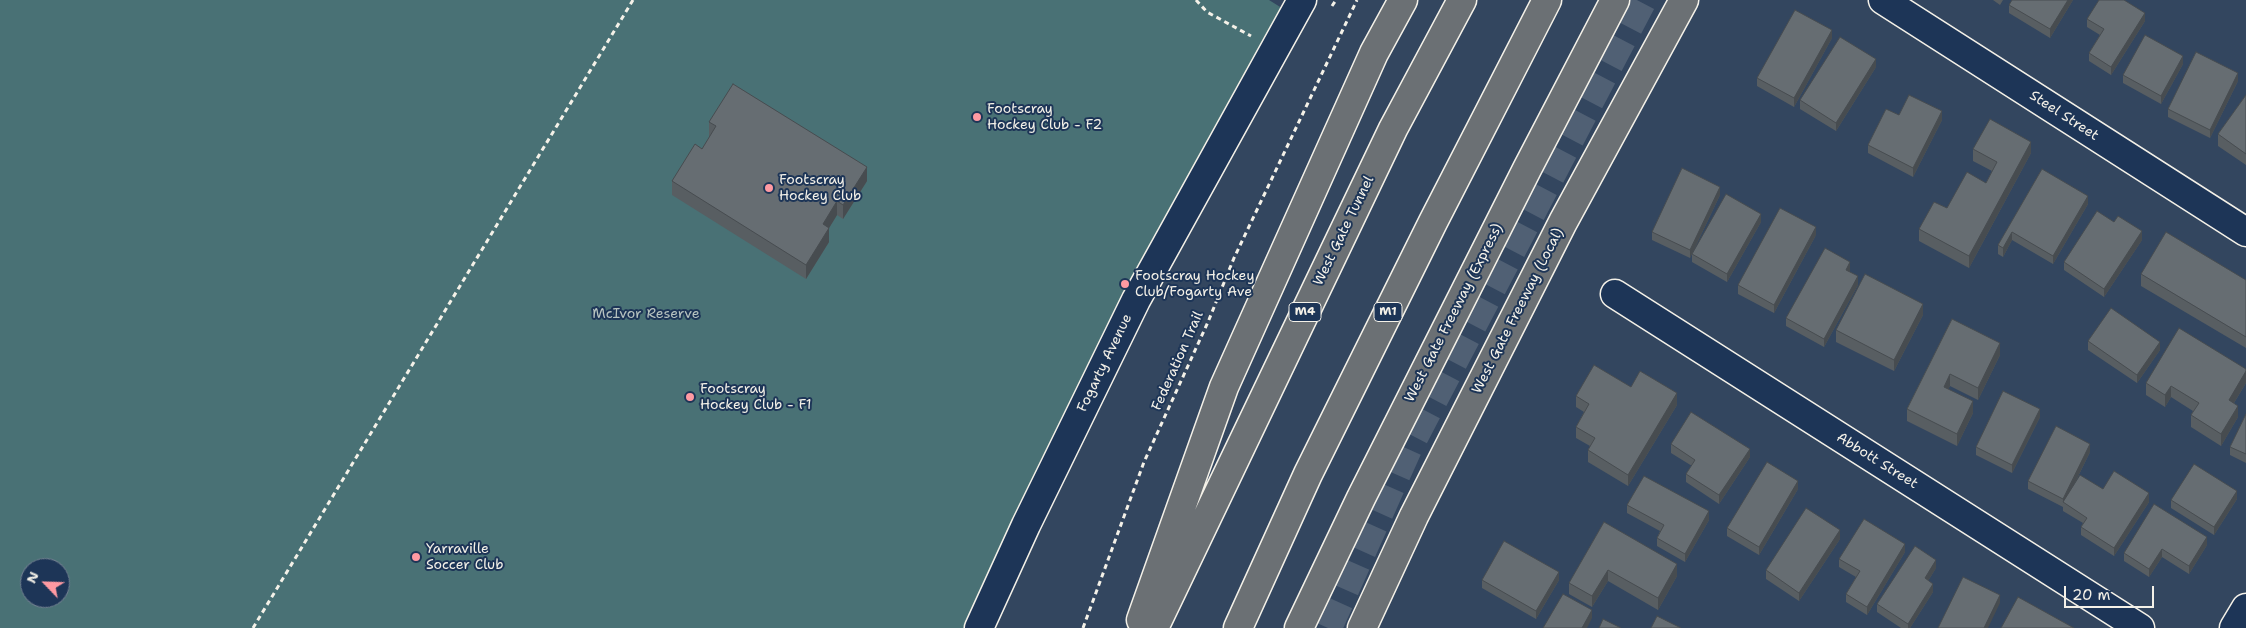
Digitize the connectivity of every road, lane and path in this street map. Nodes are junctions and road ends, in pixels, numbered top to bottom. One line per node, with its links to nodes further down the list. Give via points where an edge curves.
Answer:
1 (633, 0): 15 (path)
2 (1196, 0): 11 (path, via 1207,12)
3 (1302, 0): 16 (street, Fogarty Avenue, via 1136,300)
4 (1357, 0): 17 (path, Federation Trail, via 1234,258 1144,462)
5 (1403, 0): 18 (highway, via 1374,53 1224,387)
6 (1462, 0): 19 (highway, West Gate Tunnel / M4, via 1393,128)
7 (1547, 0): 20 (highway, M1, via 1308,474)
8 (1615, 0): 21 (highway, West Gate Freeway (Express), via 1361,498)
9 (1684, 0): 22 (highway, West Gate Freeway (Local), via 1563,222 1414,516)
10 (1883, 0): 12 (street, Steel Street)
11 (1254, 38)
12 (2246, 232)
13 (1615, 294): 23 (street, Abbott Street)
14 (2246, 608): 24 (street)
15 (253, 628)
16 (979, 628)
17 (1083, 628)
18 (1138, 628)
19 (1154, 628)
20 (1238, 628)
21 (1299, 628)
22 (1362, 628)
23 (2140, 628)
24 (2234, 628)

